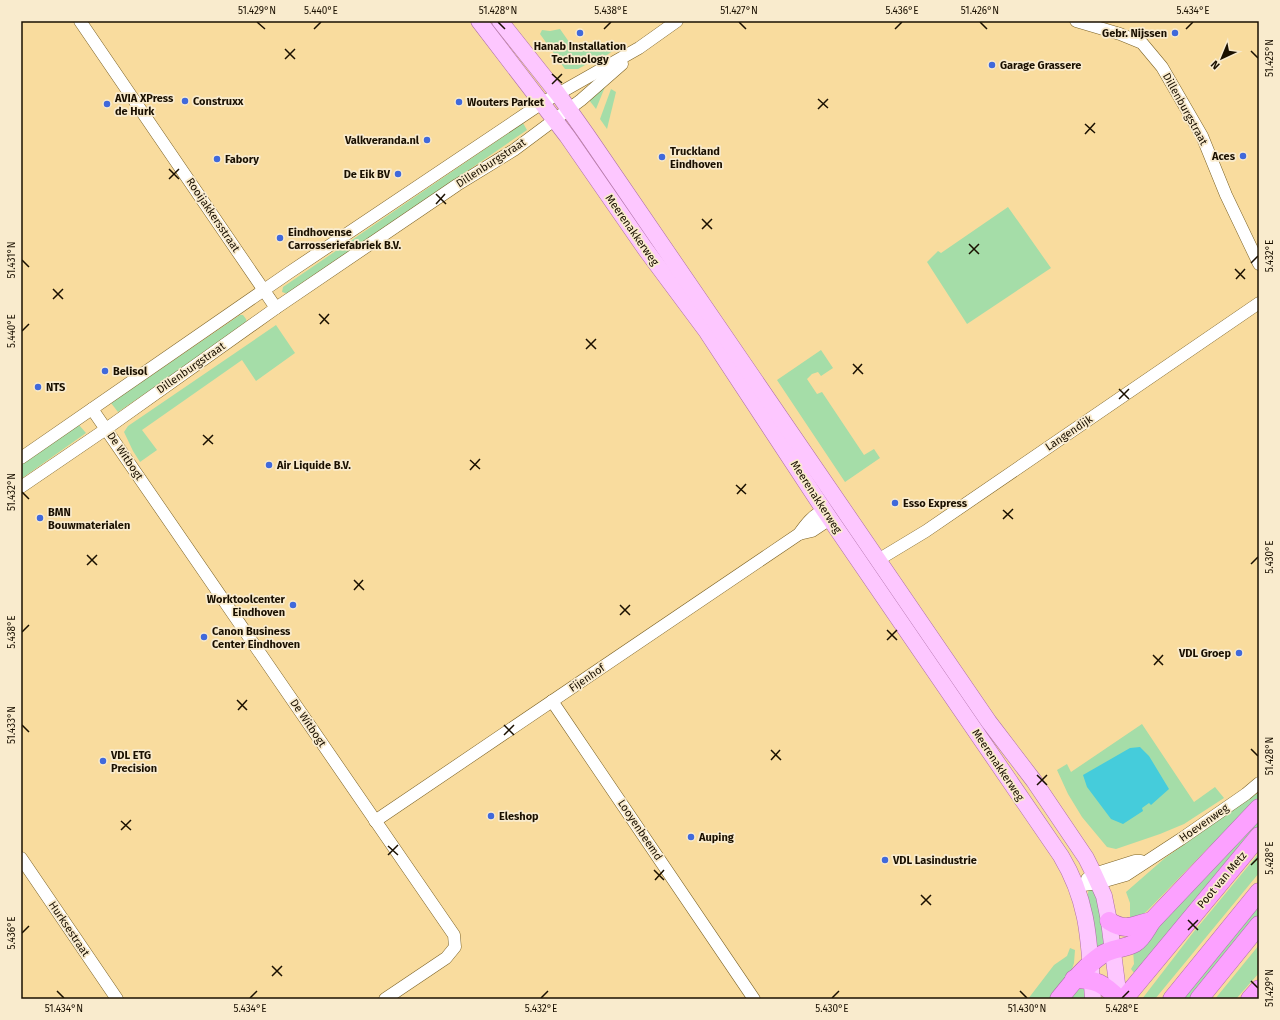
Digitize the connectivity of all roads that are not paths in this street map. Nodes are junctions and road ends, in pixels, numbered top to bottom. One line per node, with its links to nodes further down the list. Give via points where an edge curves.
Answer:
1 (80, 21): 14 (street, Rooijakkersstraat)
2 (479, 21): 10 (main road, Meerenakkerweg)
3 (500, 21): 8 (main road, Meerenakkerweg)
4 (511, 21): 8 (street, Meerenakkerweg)
5 (677, 21): 7 (street, Dillenburgstraat)
6 (1076, 21): 13 (street, Dillenburgstraat, via 1142,43 1162,67 1202,136 1226,195)
7 (640, 48): 9 (street, Dillenburgstraat); 11 (street, Dillenburgstraat)
8 (522, 49): 9 (main road, Meerenakkerweg)
9 (558, 94): 10 (street, Dillenburgstraat); 11 (main road, Meerenakkerweg)
10 (542, 103): 12 (main road, Meerenakkerweg); 14 (street, Dillenburgstraat)
11 (569, 109): 12 (street, Dillenburgstraat); 22 (main road, Meerenakkerweg)
12 (555, 120): 16 (street, Dillenburgstraat); 21 (main road, Meerenakkerweg, via 707,332)
13 (1259, 264)
14 (264, 290): 16 (street); 17 (street, Dillenburgstraat)
15 (1259, 303): 22 (street, Langendijk, via 932,527)
16 (276, 308): 18 (street, Dillenburgstraat)
17 (92, 409): 18 (street); 19 (street, Dillenburgstraat)
18 (106, 429): 20 (street, Dillenburgstraat); 26 (street, De Witbogt)
19 (21, 458)
20 (21, 486)
21 (827, 514): 23 (street, Fijenhof, via 818,513 800,534); 30 (main road, Meerenakkerweg, via 1061,856)
22 (878, 560): 29 (main road, Meerenakkerweg, via 989,722 1034,781 1086,858)
23 (552, 702): 26 (street, Fijenhof); 41 (street, Looyenbeemd)
24 (1259, 783): 29 (street, Hoevenweg, via 1126,875)
25 (1259, 808): 33 (highway)
26 (376, 821): 40 (street, De Witbogt, via 454,935 455,948 446,958)
27 (1259, 836): 38 (highway, Poot van Metz)
28 (21, 858): 39 (street, Hurksestraat)
29 (1096, 878): 30 (street, Hoevenweg); 32 (main road, Meerenakkerweg, via 1104,896)
30 (1076, 886): 36 (main road, Meerenakkerweg, via 1086,919)
31 (1259, 892): 45 (highway)
32 (1109, 921): 33 (highway, via 1128,928); 35 (main road, Meerenakkerweg)
33 (1152, 921): 35 (highway, via 1136,942)
34 (1259, 925): 46 (highway)
35 (1114, 950): 36 (highway, via 1102,955); 44 (main road, Meerenakkerweg)
36 (1086, 975): 42 (highway); 43 (main road, Meerenakkerweg); 44 (highway)
37 (1259, 989): 47 (highway)
38 (1129, 993)
39 (117, 999)
40 (385, 999)
41 (754, 999)
42 (1059, 999)
43 (1093, 999)
44 (1119, 999)
45 (1172, 999)
46 (1199, 999)
47 (1250, 999)

